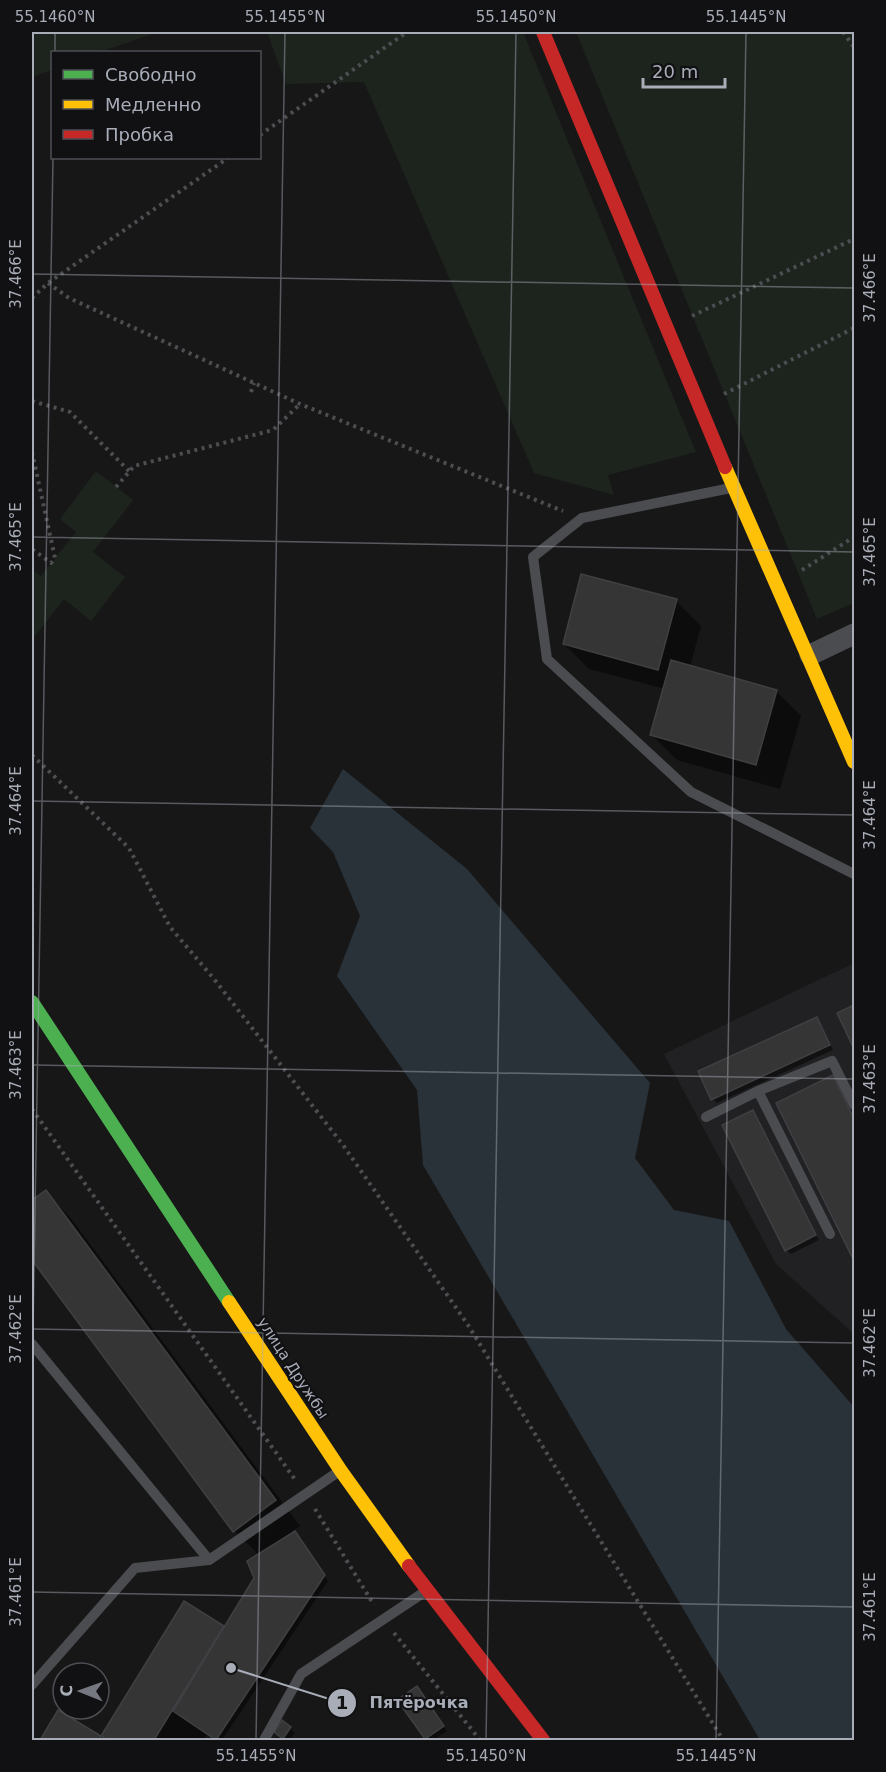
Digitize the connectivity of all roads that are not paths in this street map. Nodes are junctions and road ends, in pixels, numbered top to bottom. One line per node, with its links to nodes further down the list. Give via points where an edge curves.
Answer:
1 (543, 32): 2 (street)
2 (734, 488): 4 (street); 7 (lane, via 582,518 533,557 547,659 691,792)
3 (855, 634): 4 (street)
4 (810, 655): 5 (street)
5 (850, 742): 6 (street)
6 (855, 762)
7 (855, 874)
8 (32, 1002): 14 (street, улица Дружбы)
9 (758, 1091): 10 (lane, via 832,1060); 11 (lane); 12 (lane)
10 (855, 1105)
11 (706, 1118)
12 (830, 1234)
13 (32, 1344): 15 (lane)
14 (341, 1471): 15 (lane); 16 (street, улица Дружбы)
15 (209, 1560): 17 (lane, via 135,1568)
16 (426, 1590): 18 (lane, via 301,1674); 19 (street, улица Дружбы)
17 (32, 1685)
18 (264, 1740)
19 (543, 1740)

